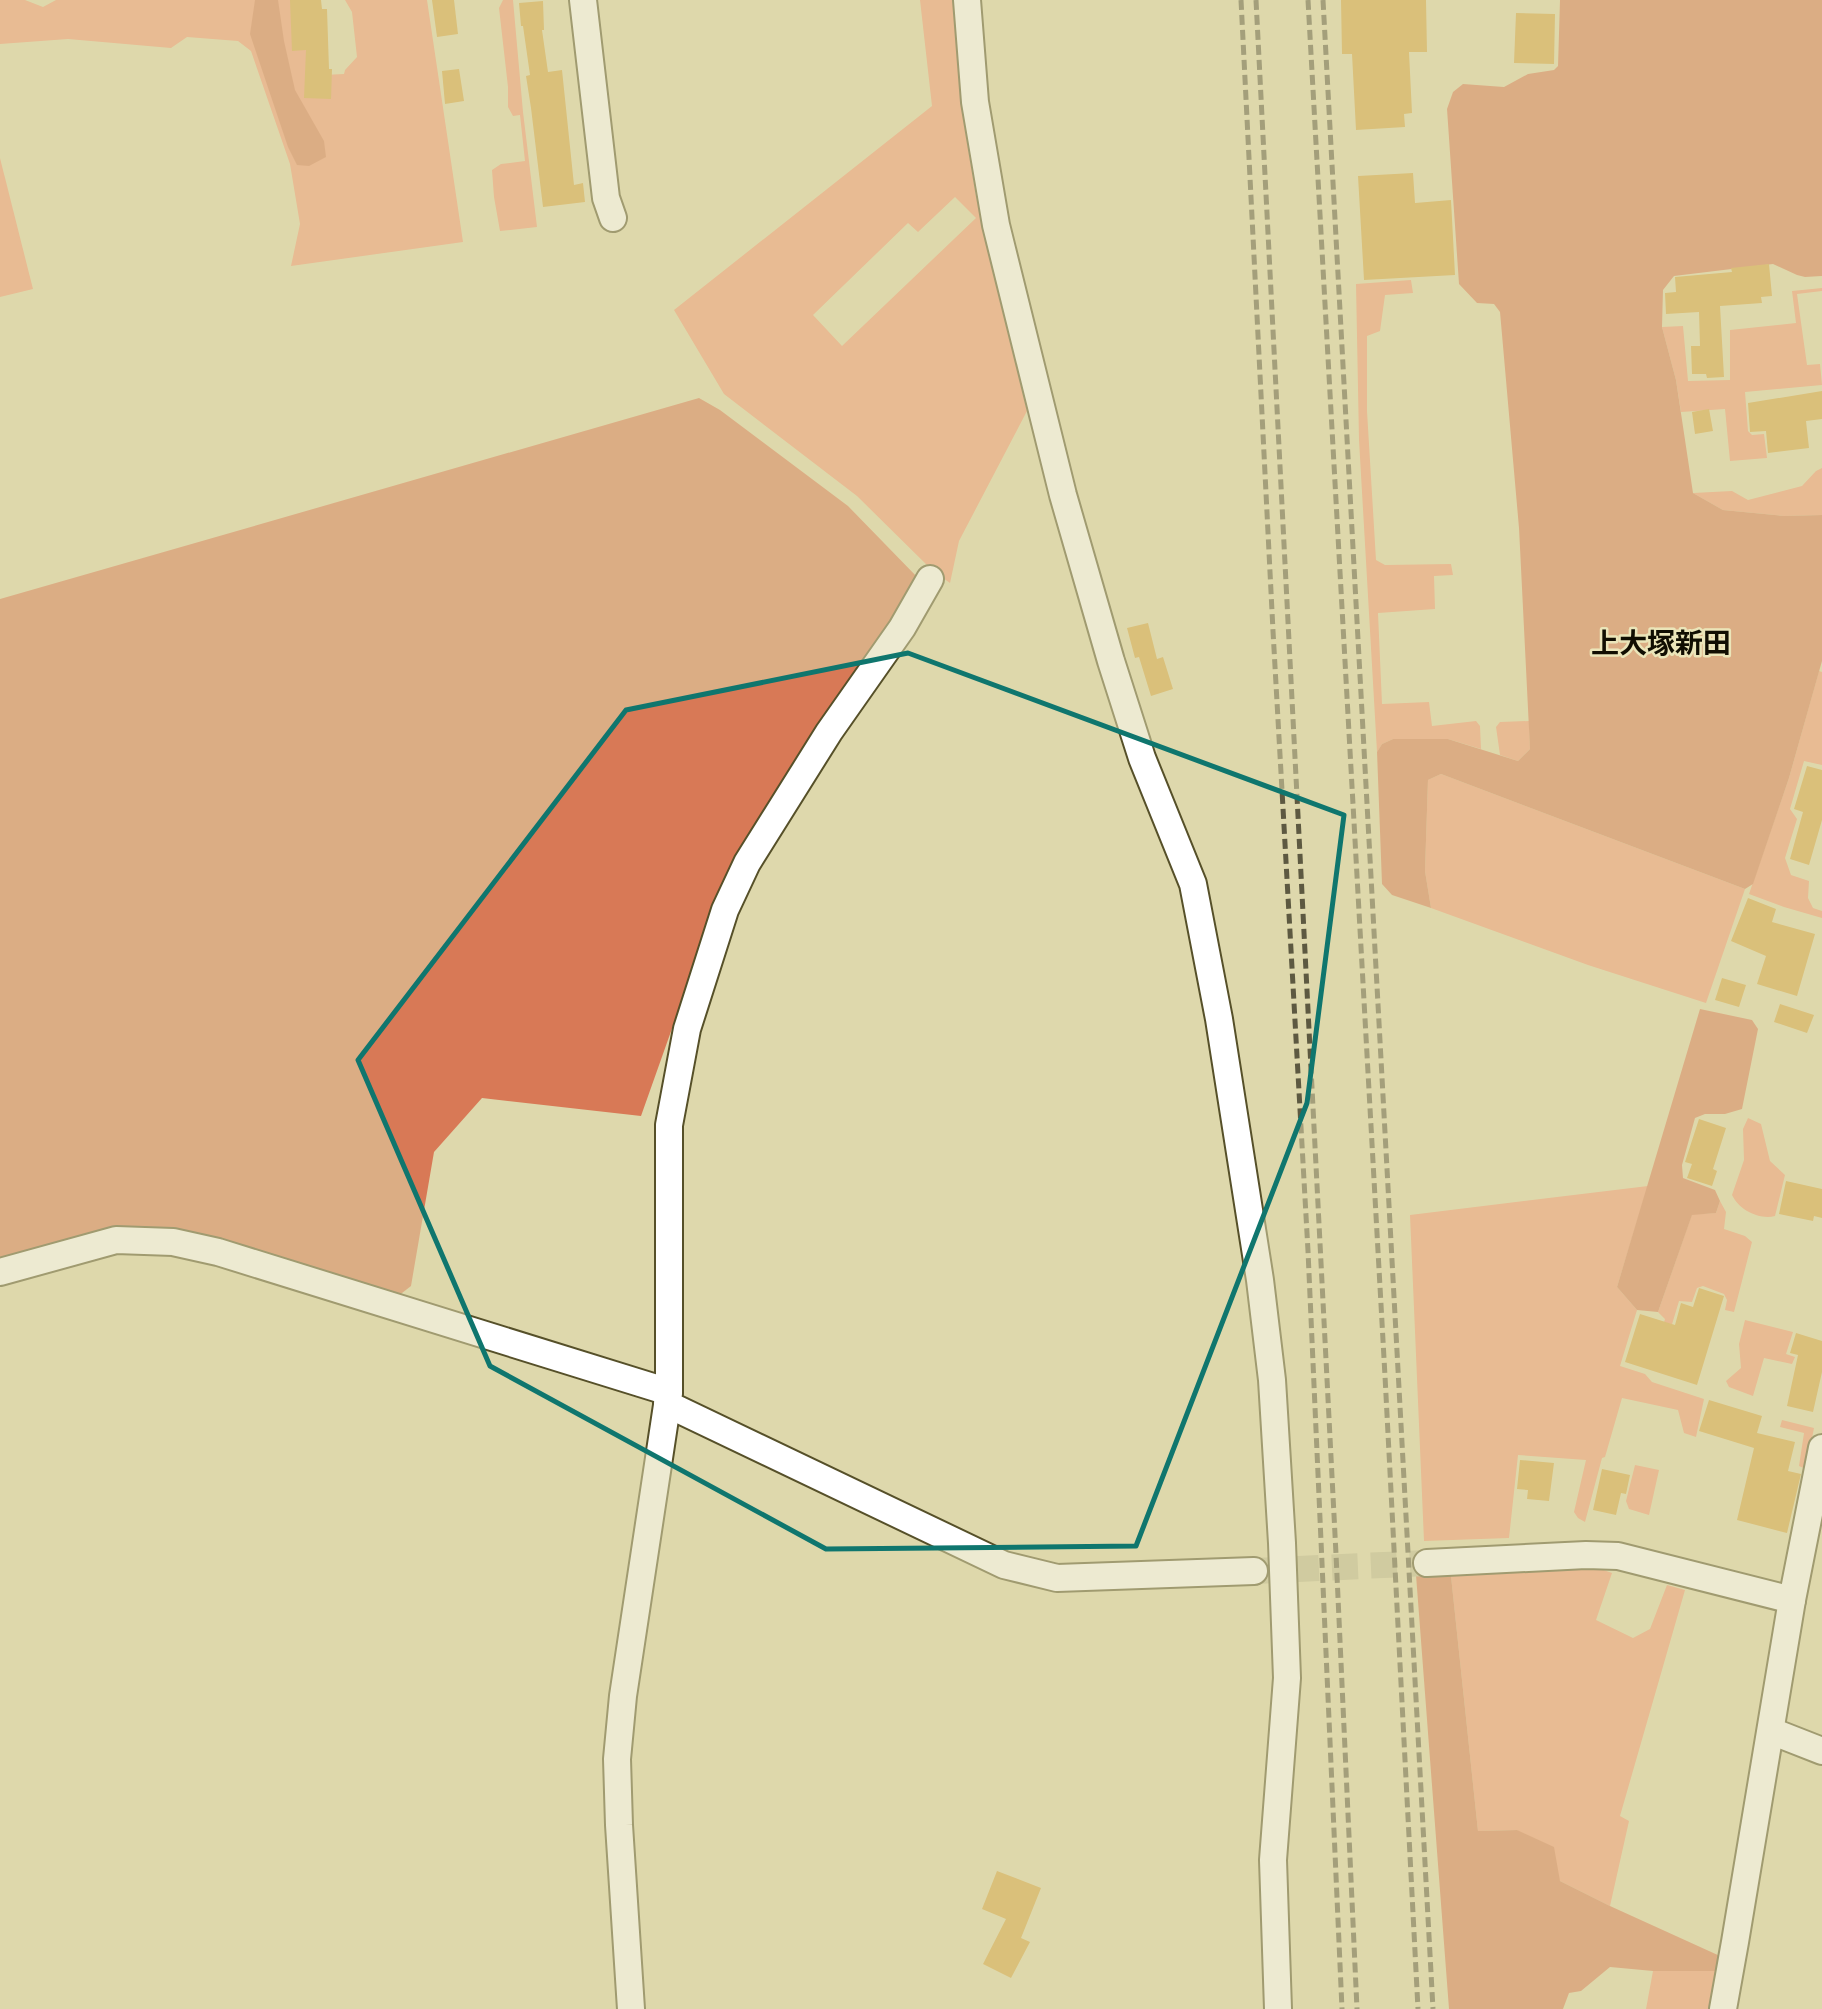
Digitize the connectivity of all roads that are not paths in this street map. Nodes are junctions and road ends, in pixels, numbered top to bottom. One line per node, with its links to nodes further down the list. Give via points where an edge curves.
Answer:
1 (583, 0): 3 (street, via 606,198)
2 (967, 0): 14 (street, via 975,102 996,225 1063,495 1111,661 1142,758 1193,884 1256,1253 1272,1380 1287,1678 1273,1860)
3 (613, 218)
4 (930, 579): 6 (street, via 747,863 725,910 687,1029 669,1125)
5 (0, 1272): 6 (street, via 116,1240 173,1242 218,1252)
6 (668, 1398): 9 (street, via 1004,1564 1057,1578); 13 (street, via 617,1759)
7 (1822, 1448): 10 (street)
8 (1427, 1563): 10 (street, via 1618,1556)
9 (1254, 1571)
10 (1792, 1600): 11 (street)
11 (1771, 1731): 12 (street); 15 (street)
12 (1822, 1751)
13 (631, 2009)
14 (1278, 2009)
15 (1723, 2009)

